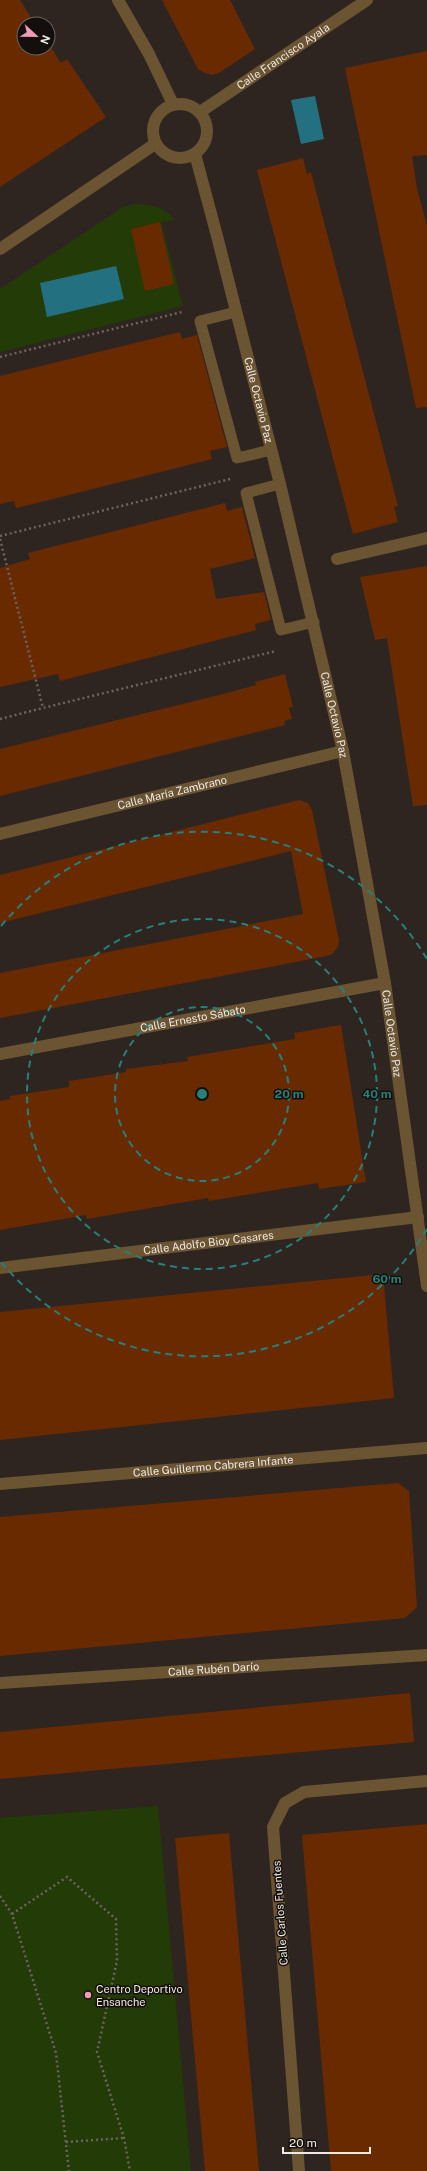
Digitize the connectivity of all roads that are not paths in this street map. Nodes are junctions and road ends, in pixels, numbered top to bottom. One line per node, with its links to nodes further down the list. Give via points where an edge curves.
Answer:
1 (118, 0): 3 (street, via 149,54)
2 (367, 0): 4 (street, Calle Francisco Ayala)
3 (173, 104): 4 (street, via 188,104); 5 (street, via 165,107 155,120)
4 (200, 112): 6 (street, via 205,119 207,134 201,149)
5 (155, 144): 6 (street, via 173,158 188,158); 7 (street)
6 (195, 154): 8 (street, Calle Octavio Paz)
7 (0, 248)
8 (236, 312): 9 (street, Calle Octavio Paz); 9 (lane, via 200,321 217,389 237,458)
9 (271, 450): 10 (street, Calle Octavio Paz)
10 (280, 484): 13 (street, Calle Octavio Paz); 13 (lane, via 246,493 281,630)
11 (427, 538): 12 (street)
12 (337, 559)
13 (314, 622): 14 (street, Calle Octavio Paz)
14 (344, 751): 15 (street, Calle María Zambrano); 16 (street, Calle Octavio Paz)
15 (0, 834)
16 (385, 983): 17 (street, Calle Ernesto Sábato); 18 (street, Calle Octavio Paz)
17 (0, 1054)
18 (418, 1217): 19 (street, Calle Adolfo Bioy Casares); 20 (street, Calle Octavio Paz)
19 (0, 1268)
20 (427, 1286)
21 (427, 1448): 22 (street, Calle Guillermo Cabrera Infante)
22 (0, 1484)
23 (427, 1654): 24 (street, Calle Rubén Darío)
24 (0, 1684)
25 (427, 1781): 26 (street, Calle Carlos Fuentes, via 304,1792 285,1803 273,1827)
26 (299, 2171)

